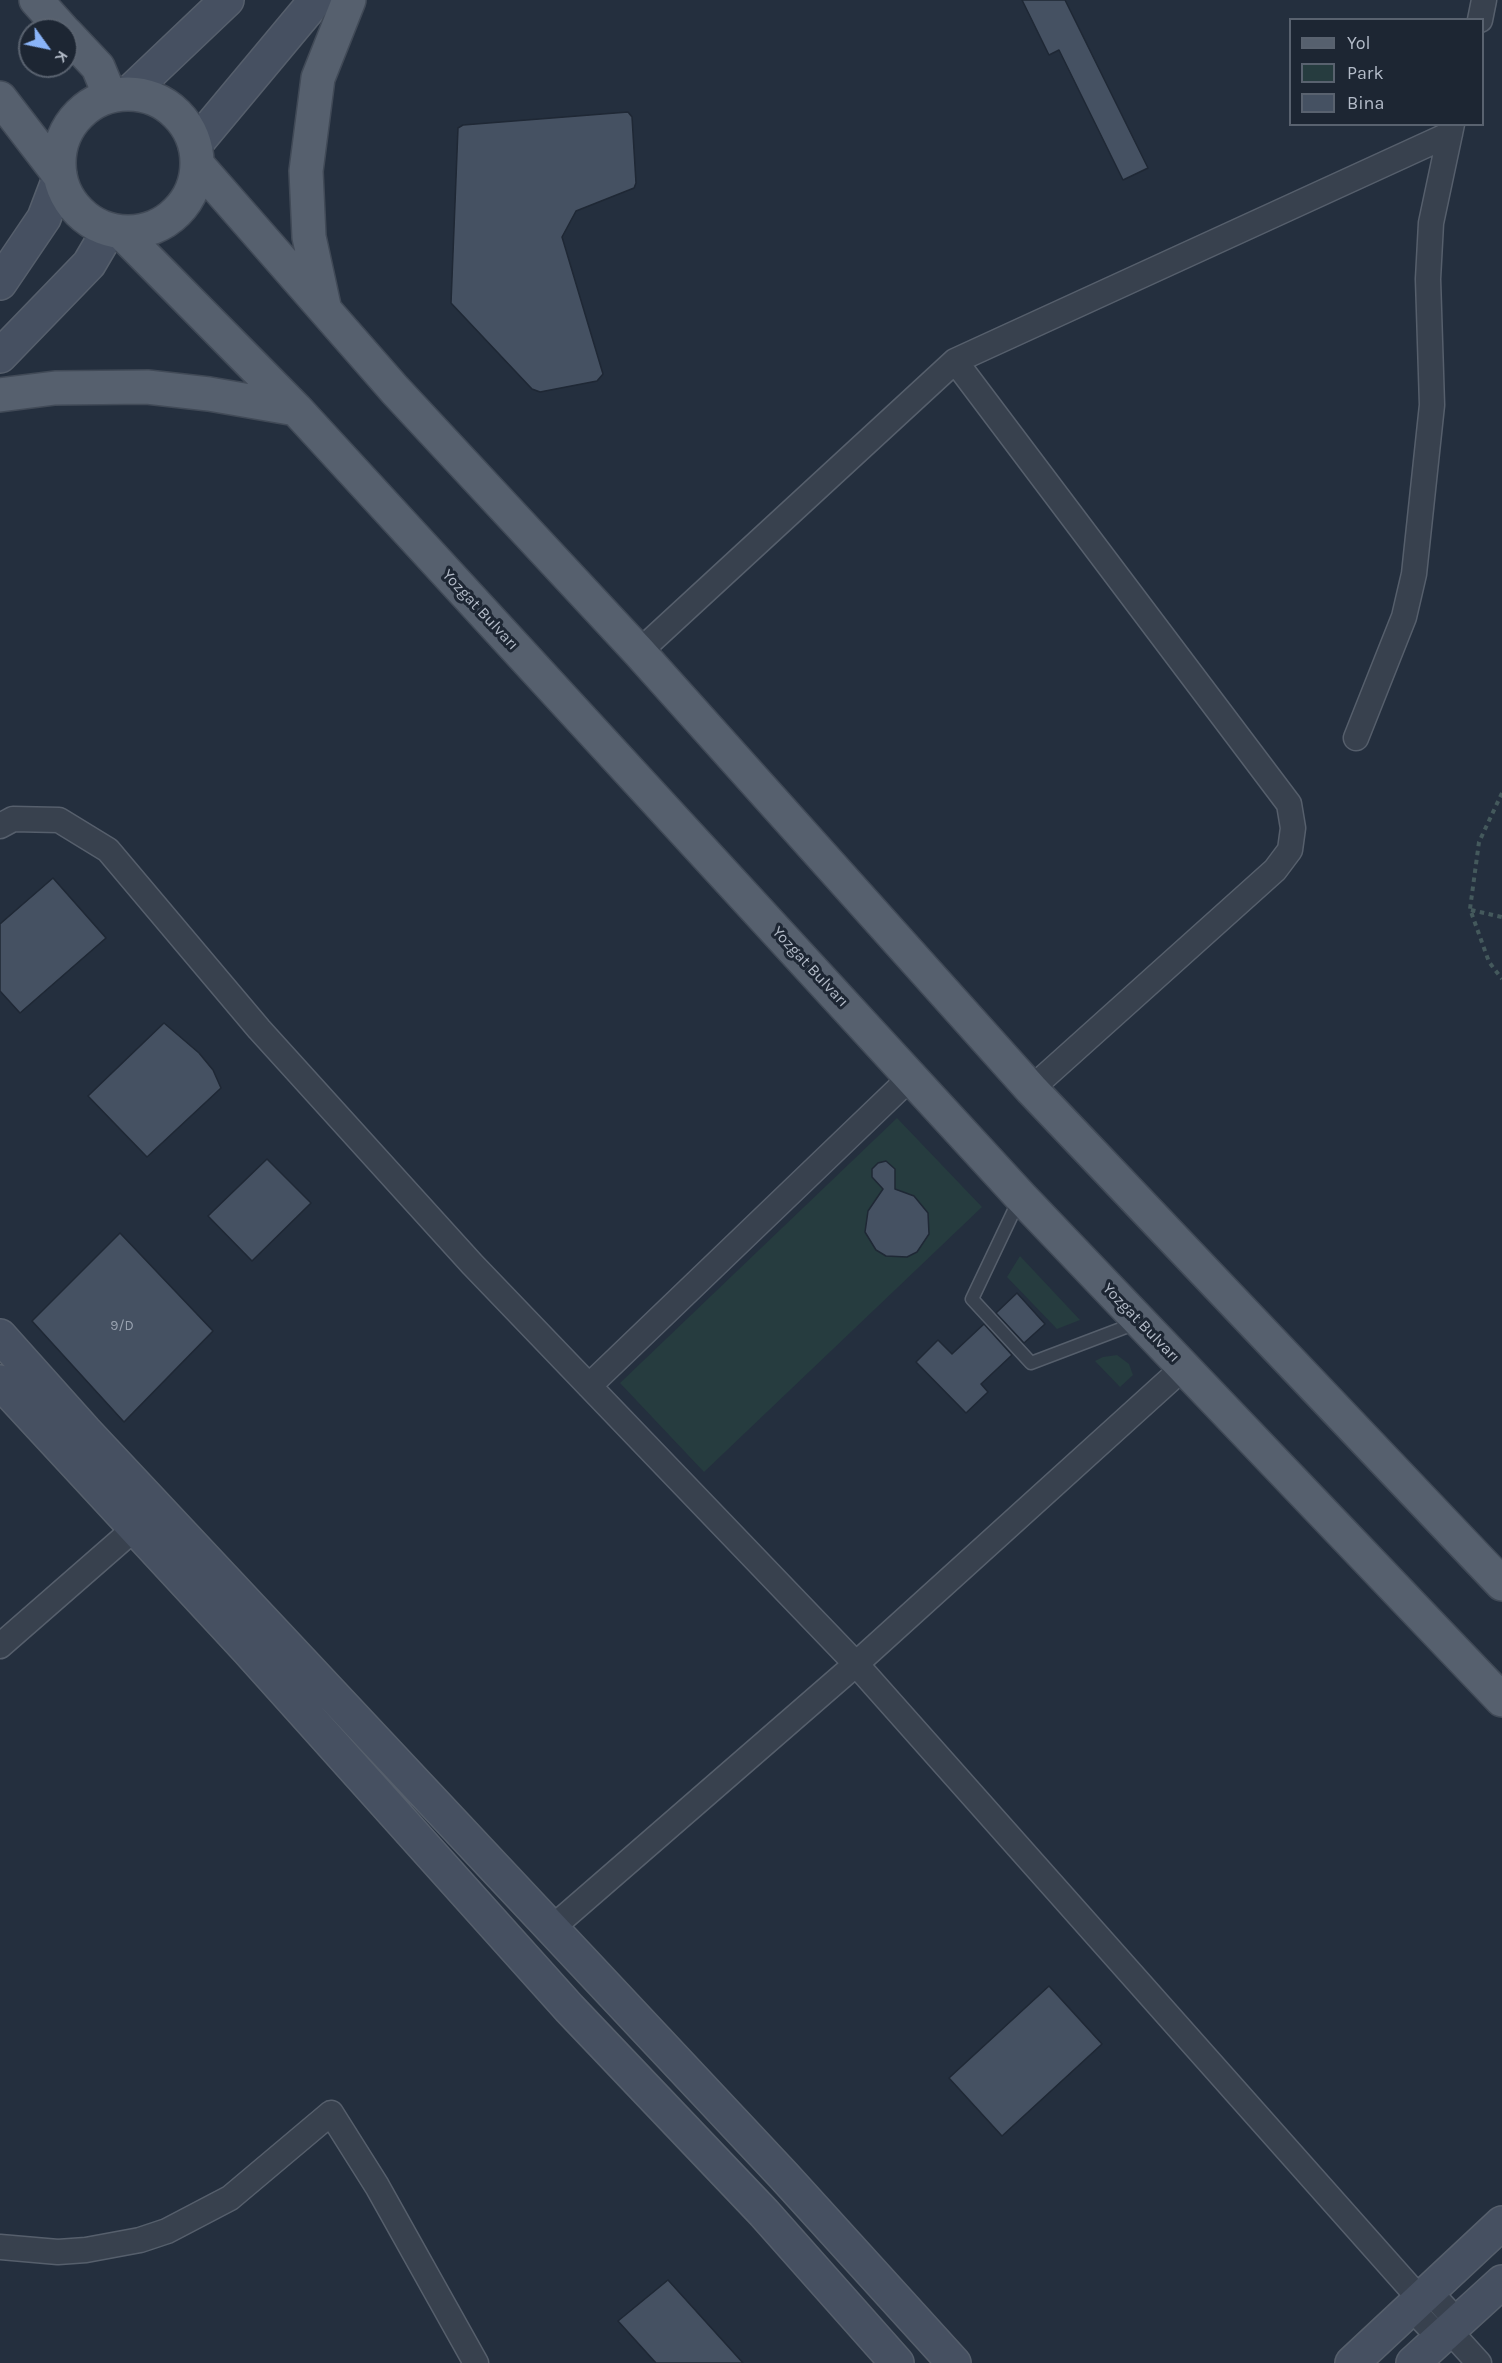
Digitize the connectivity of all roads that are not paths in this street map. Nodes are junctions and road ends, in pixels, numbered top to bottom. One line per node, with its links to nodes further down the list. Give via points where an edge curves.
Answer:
1 (36, 0): 6 (main road)
2 (227, 0): 9 (main road)
3 (316, 0): 12 (main road)
4 (349, 0): 16 (main road, via 318,78 306,171 309,237)
5 (1484, 0): 7 (street)
6 (53, 18)
7 (1480, 18)
8 (78, 45): 9 (main road)
9 (119, 95): 12 (main road, via 143,96 168,106 185,124); 13 (main road, via 89,106 72,123 62,144)
10 (0, 98): 13 (main road)
11 (1451, 129): 18 (street); 22 (street, via 1431,223 1428,279 1432,405 1414,574 1404,617)
12 (196, 154): 14 (main road, via 190,193 176,213 155,227 138,232); 16 (main road)
13 (60, 176): 14 (main road, via 78,212); 15 (main road, via 44,218)
14 (115, 231): 17 (main road, via 89,264); 20 (main road, Yozgat Bulvarı)
15 (0, 283)
16 (324, 308): 21 (main road)
17 (0, 356)
18 (955, 361): 21 (street); 25 (street, via 1289,804 1293,828 1290,850 1275,870)
19 (0, 395): 20 (main road, via 55,387 147,387)
20 (296, 410): 24 (main road, Yozgat Bulvarı)
21 (639, 652): 25 (main road)
22 (1356, 738)
23 (0, 826): 31 (street, via 13,819 59,820 108,850 259,1029 472,1264)
24 (911, 1077): 26 (main road, Yozgat Bulvarı); 31 (street)
25 (1031, 1089): 33 (main road)
26 (1021, 1197): 27 (main road, Yozgat Bulvarı); 27 (lane, via 972,1299 1031,1363)
27 (1140, 1322): 29 (main road, Yozgat Bulvarı)
28 (0, 1336): 37 (main road)
29 (1184, 1367): 35 (street); 36 (main road, Yozgat Bulvarı)
30 (0, 1382): 32 (main road)
31 (589, 1386): 35 (street)
32 (134, 1529): 34 (street); 44 (main road)
33 (1502, 1584)
34 (0, 1646)
35 (856, 1664): 37 (street); 41 (street)
36 (1502, 1700)
37 (552, 1928): 45 (main road)
38 (1502, 2223): 41 (main road)
39 (0, 2247): 43 (street, via 40,2252 86,2250 167,2231 230,2198 331,2113 377,2186)
40 (1502, 2282): 42 (main road)
41 (1420, 2299): 42 (street); 46 (main road)
42 (1449, 2330): 47 (main road); 48 (street)
43 (476, 2363)
44 (897, 2363)
45 (954, 2363)
46 (1352, 2363)
47 (1413, 2363)
48 (1479, 2363)

